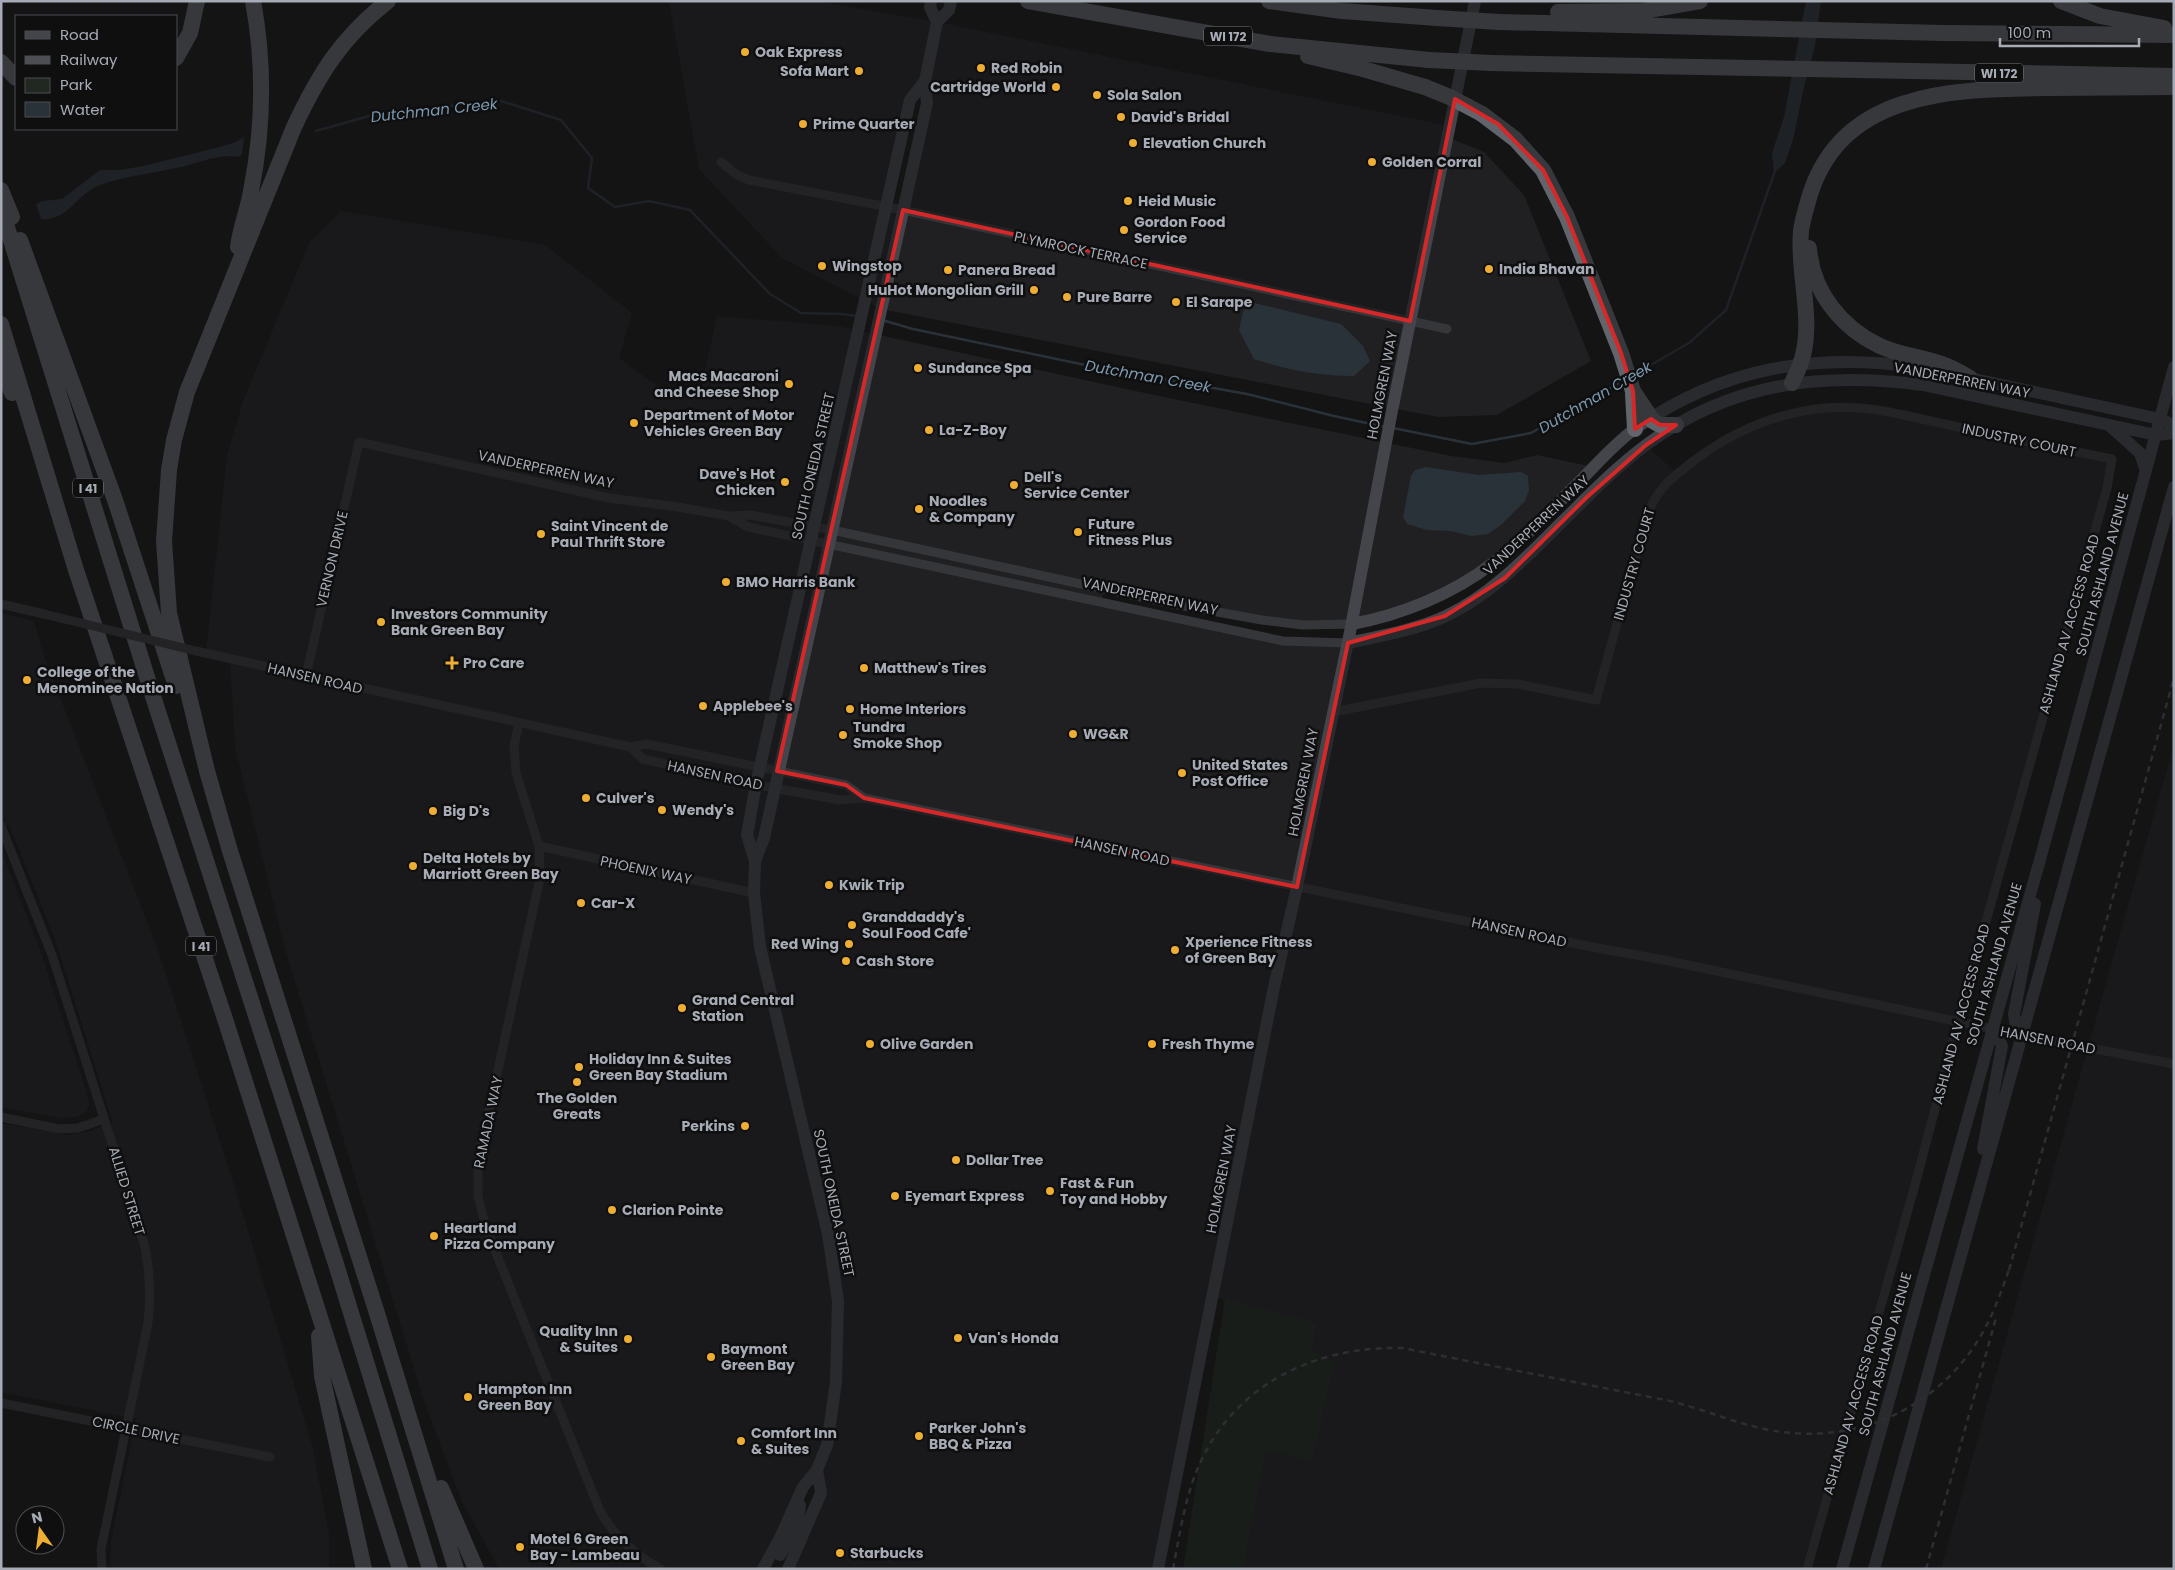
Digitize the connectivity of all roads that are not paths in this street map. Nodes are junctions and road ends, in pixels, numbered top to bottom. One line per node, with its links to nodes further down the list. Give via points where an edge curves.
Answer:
1 (198, 1): 16 (highway, via 190,33)
2 (253, 1): 28 (highway, via 261,56 263,102 252,184)
3 (388, 1): 28 (highway, via 342,45 314,85)
4 (931, 1): 12 (street, SOUTH ONEIDA STREET, via 930,7)
5 (951, 1): 12 (street, SOUTH ONEIDA STREET, via 949,10)
6 (1028, 1): 15 (highway, WI 172)
7 (1269, 1): 11 (highway, bridge, via 1342,11 1441,18)
8 (1475, 1): 29 (street, HOLMGREN WAY)
9 (1700, 1): 11 (highway, via 1643,11)
10 (2061, 1): 13 (highway, via 2100,16)
11 (1500, 17): 14 (highway, via 1787,29)
12 (937, 22): 20 (street, SOUTH ONEIDA STREET)
13 (2174, 31)
14 (2174, 35)
15 (1270, 44): 18 (highway, WI 172, bridge, via 1491,63); 37 (highway, bridge, via 1425,87 1482,114 1515,139 1543,170 1566,217)
16 (178, 54)
17 (1, 62): 19 (highway)
18 (2174, 76)
19 (15, 77)
20 (924, 81): 24 (street, SOUTH ONEIDA STREET, via 910,100); 26 (street, SOUTH ONEIDA STREET, via 928,103)
21 (2174, 87): 27 (highway, via 1987,88 1942,93 1894,106 1849,132 1833,150 1811,189)
22 (721, 162): 24 (street, PLYMROCK TERRACE, via 749,180)
23 (1, 190): 63 (highway, via 115,500 188,726)
24 (886, 207): 26 (street, PLYMROCK TERRACE); 52 (street, SOUTH ONEIDA STREET)
25 (1, 208): 91 (highway, I 41)
26 (903, 210): 29 (street, PLYMROCK TERRACE); 51 (street, SOUTH ONEIDA STREET)
27 (1805, 214): 32 (highway, via 1801,230 1806,334); 35 (highway, via 1809,254 1816,280 1847,325 1881,346 1946,366)
28 (233, 278): 63 (highway, via 187,392 174,440 165,504 169,613)
29 (1410, 321): 31 (street, PLYMROCK TERRACE); 56 (street, HOLMGREN WAY)
30 (1, 324): 54 (highway, I 41)
31 (1447, 328)
32 (1801, 363): 35 (street, VANDERPERREN WAY, via 1888,362); 36 (highway); 39 (street, VANDERPERREN WAY, via 1719,384)
33 (1, 365): 54 (highway)
34 (2174, 367): 38 (street, SOUTH ASHLAND AVENUE)
35 (1970, 378): 38 (street, VANDERPERREN WAY)
36 (1792, 383): 41 (street, VANDERPERREN WAY, via 1725,401); 42 (street, VANDERPERREN WAY, via 1852,379 1922,384)
37 (1633, 391): 39 (highway); 43 (highway)
38 (2160, 418): 40 (street, VANDERPERREN WAY); 45 (street, SOUTH ASHLAND AVENUE)
39 (1650, 419): 41 (highway, via 1660,425); 43 (street, VANDERPERREN WAY)
40 (2174, 424)
41 (1676, 425): 57 (street, VANDERPERREN WAY, via 1646,445 1587,497 1505,578 1479,597 1445,616)
42 (2110, 426): 45 (street, VANDERPERREN WAY); 48 (street, via 2140,453)
43 (1635, 429): 56 (street, VANDERPERREN WAY, via 1492,564 1452,589 1405,610)
44 (2174, 433): 45 (street, VANDERPERREN WAY)
45 (2156, 435): 48 (street, SOUTH ASHLAND AVENUE)
46 (359, 442): 50 (street, VANDERPERREN WAY, via 609,498); 58 (street, VERNON DRIVE)
47 (2112, 459): 59 (street, INDUSTRY COURT, via 1878,410 1825,408 1778,416 1713,447 1656,494 1646,518 1596,700 1518,684 1481,683); 74 (street, ASHLAND AV ACCESS ROAD, via 2107,488)
48 (2146, 472): 70 (street, SOUTH ASHLAND AVENUE)
49 (2174, 487): 76 (street)
50 (729, 516): 52 (street, VANDERPERREN WAY, via 750,515); 52 (street, VANDERPERREN WAY, via 747,526)
51 (832, 530): 52 (street, VANDERPERREN WAY); 53 (street, SOUTH ONEIDA STREET); 56 (street, VANDERPERREN WAY, via 1173,604 1303,625)
52 (814, 534): 53 (street, VANDERPERREN WAY); 62 (street, SOUTH ONEIDA STREET)
53 (829, 543): 57 (street, VANDERPERREN WAY, via 1283,640); 64 (street, SOUTH ONEIDA STREET)
54 (76, 570): 81 (highway, I 41, via 222,1010)
55 (1, 604): 58 (street, HANSEN ROAD, bridge)
56 (1352, 624): 57 (street, HOLMGREN WAY)
57 (1348, 643): 59 (street, HOLMGREN WAY)
58 (306, 676): 60 (street, HANSEN ROAD)
59 (1333, 712): 72 (street, HOLMGREN WAY)
60 (519, 723): 61 (street, HANSEN ROAD); 69 (street, RAMADA WAY, via 514,746 516,773)
61 (630, 747): 62 (street, HANSEN ROAD, via 647,744); 65 (street, HANSEN ROAD, via 643,759)
62 (760, 767): 64 (street, HANSEN ROAD); 65 (street, SOUTH ONEIDA STREET)
63 (206, 770): 82 (highway)
64 (777, 770): 66 (street, SOUTH ONEIDA STREET); 67 (street, HANSEN ROAD, via 846,784)
65 (756, 784): 66 (street, HANSEN ROAD); 71 (street, SOUTH ONEIDA STREET, via 747,835)
66 (773, 788): 67 (street, HANSEN ROAD, via 841,800); 71 (street, SOUTH ONEIDA STREET, via 764,838)
67 (864, 798): 72 (street, HANSEN ROAD)
68 (1, 826): 79 (street, ALLIED STREET, via 52,955)
69 (539, 846): 73 (street, PHOENIX WAY); 94 (street, RAMADA WAY, via 538,894 478,1163 478,1196 486,1228 600,1511 631,1550)
70 (2041, 856): 75 (street, SOUTH ASHLAND AVENUE); 76 (street, via 2014,1014 2016,1027)
71 (755, 861): 73 (street, SOUTH ONEIDA STREET)
72 (1298, 887): 74 (street, HANSEN ROAD); 98 (street, HOLMGREN WAY, via 1274,987)
73 (754, 893): 86 (street, SOUTH ONEIDA STREET, via 760,948 835,1273 838,1301 836,1382 827,1445)
74 (1958, 1022): 75 (street, HANSEN ROAD); 99 (street, ASHLAND AV ACCESS ROAD)
75 (1992, 1028): 76 (street, HANSEN ROAD); 80 (street, via 2002,1046 1983,1150); 100 (street, SOUTH ASHLAND AVENUE)
76 (2022, 1035): 77 (street, HANSEN ROAD); 80 (street)
77 (2174, 1064)
78 (1, 1117): 79 (street, via 58,1129 78,1128)
79 (104, 1119): 84 (street, ALLIED STREET, via 145,1247 150,1285 148,1323)
80 (1984, 1173): 101 (street)
81 (320, 1321): 89 (highway, via 322,1376); 90 (highway, I 41)
82 (384, 1337): 92 (highway); 93 (highway, via 394,1353 430,1461)
83 (1, 1403): 84 (street, CIRCLE DRIVE)
84 (127, 1428): 85 (street, CIRCLE DRIVE); 88 (street, ALLIED STREET, via 101,1550)
85 (270, 1457)
86 (817, 1470): 87 (street, SOUTH ONEIDA STREET); 97 (street, via 821,1493)
87 (803, 1487): 95 (street, SOUTH ONEIDA STREET); 96 (street, via 797,1525)
88 (102, 1569)
89 (364, 1569)
90 (400, 1569)
91 (430, 1569)
92 (456, 1569)
93 (476, 1569)
94 (661, 1569)
95 (763, 1569)
96 (772, 1569)
97 (788, 1569)
98 (1158, 1569)
99 (1807, 1569)
100 (1842, 1569)
101 (1874, 1569)

